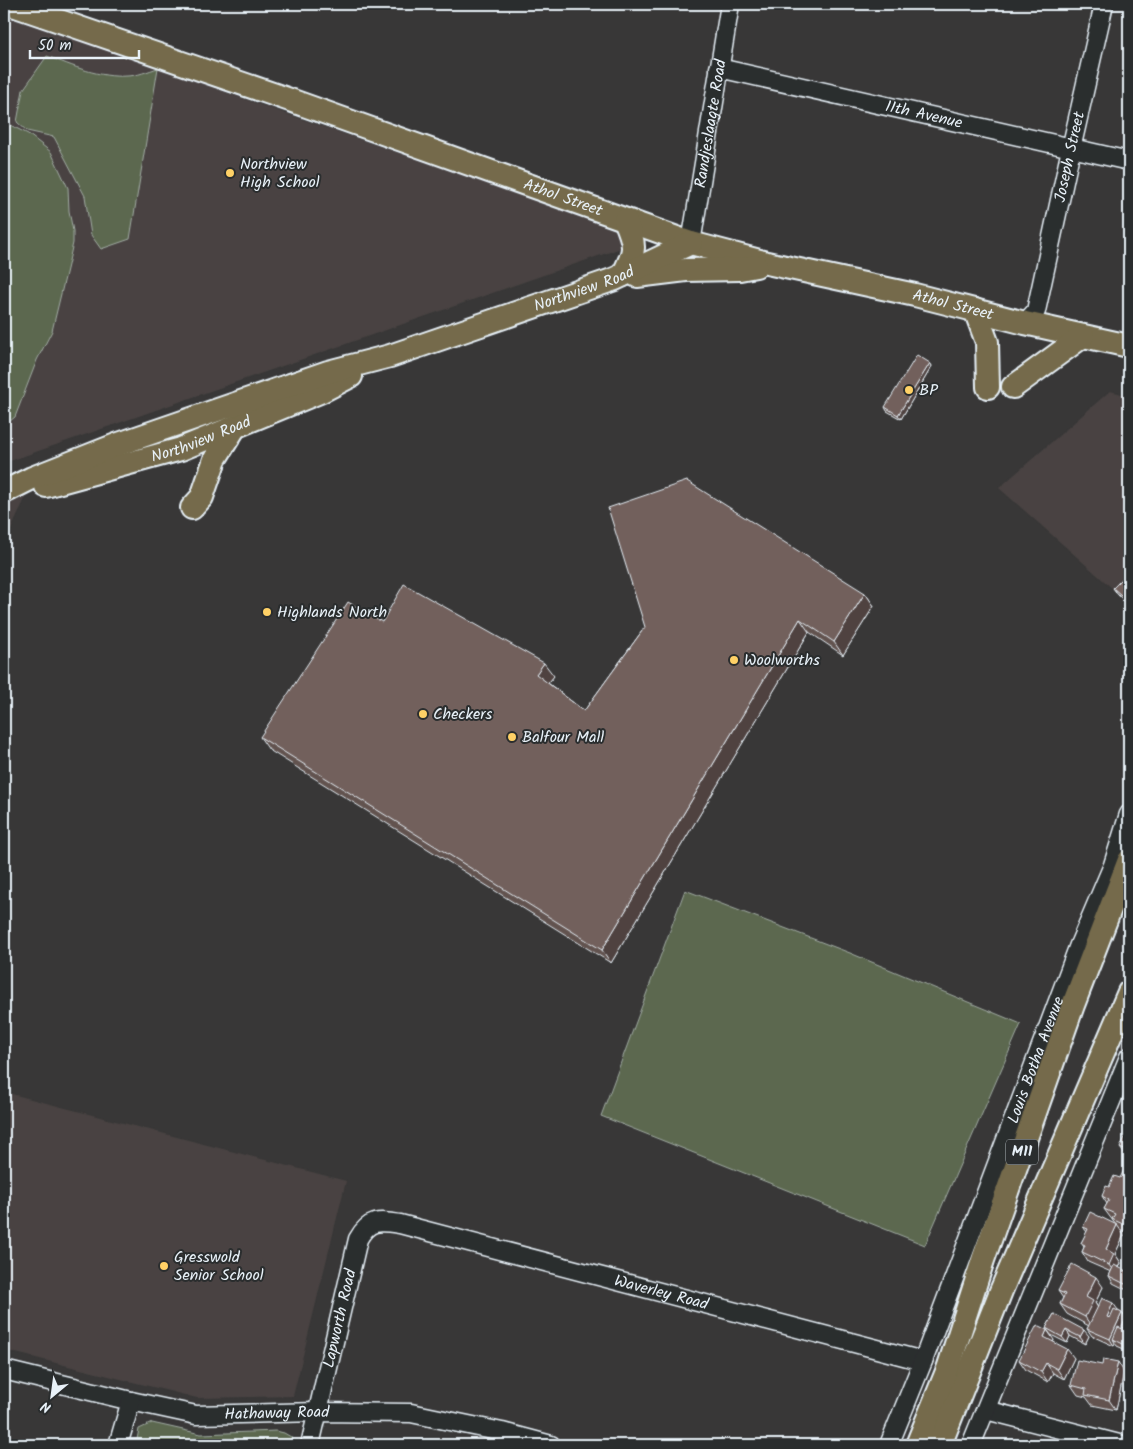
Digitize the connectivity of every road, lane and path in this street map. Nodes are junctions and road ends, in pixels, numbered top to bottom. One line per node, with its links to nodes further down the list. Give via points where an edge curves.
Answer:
1 (10, 4): 7 (main road, Athol Street)
2 (730, 4): 4 (street, Randjeslaagte Road)
3 (1104, 4): 5 (street, Joseph Street)
4 (719, 68): 5 (street, 11th Avenue); 8 (street, Randjeslaagte Road)
5 (1070, 149): 6 (street, 11th Avenue); 12 (street, Joseph Street)
6 (1129, 161)
7 (625, 220): 8 (main road, Athol Street); 10 (main road, via 634,248 632,259)
8 (690, 243): 9 (main road, Athol Street); 10 (main road, Northview Road)
9 (767, 263): 10 (main road, via 740,269 686,270); 11 (main road, Athol Street)
10 (619, 277): 15 (main road, Northview Road)
11 (975, 310): 12 (main road, Athol Street); 17 (main road, via 987,342)
12 (1035, 321): 13 (main road, Athol Street)
13 (1083, 336): 14 (main road, Athol Street); 16 (main road)
14 (1129, 346)
15 (390, 356): 18 (main road, Northview Road, via 322,391); 19 (main road, Northview Road, via 328,372 116,446)
16 (1013, 386)
17 (988, 387)
18 (235, 427): 20 (main road, Northview Road, via 166,453); 21 (main road, via 215,459 202,497)
19 (4, 492)
20 (4, 498)
21 (192, 508)
22 (1129, 814): 27 (street, Louis Botha Avenue, via 1113,865 1079,945)
23 (1129, 860): 36 (main road, Louis Botha Avenue / M11, via 1072,1005 948,1369)
24 (1129, 992): 37 (main road, M11, via 1001,1291)
25 (1129, 1057): 30 (street)
26 (400, 1224): 27 (street, Waverley Road); 31 (street, Lapworth Road, via 373,1223 358,1239)
27 (923, 1361): 35 (street, Louis Botha Avenue)
28 (4, 1370): 29 (street, Hathaway Road)
29 (131, 1401): 31 (street, Hathaway Road, via 208,1415); 32 (street)
30 (986, 1410): 38 (street); 39 (street)
31 (318, 1412): 33 (street, Lapworth Road); 34 (street, Hathaway Road, via 411,1413)
32 (118, 1445)
33 (310, 1445)
34 (551, 1445)
35 (889, 1445)
36 (917, 1445)
37 (940, 1445)
38 (971, 1445)
39 (1123, 1445)

